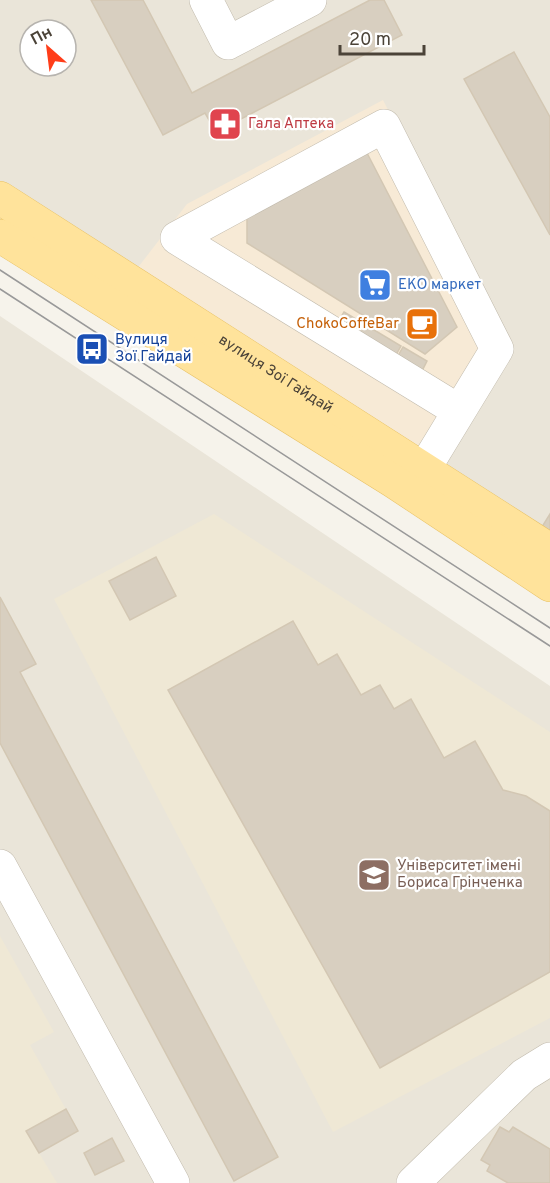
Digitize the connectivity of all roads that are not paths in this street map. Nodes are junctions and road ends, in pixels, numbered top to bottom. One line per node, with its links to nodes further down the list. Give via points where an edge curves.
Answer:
1 (206, 0): 2 (lane, via 228,43)
2 (310, 0)
3 (0, 198): 6 (main road, вулиця Зої Гайдай)
4 (0, 236): 8 (main road, вулиця Зої Гайдай, via 393,481)
5 (459, 411): 5 (lane, via 497,349 384,126 177,238); 6 (lane)
6 (424, 469): 7 (main road, вулиця Зої Гайдай)
7 (550, 550)
8 (550, 585)
9 (0, 866): 11 (lane)
10 (550, 1059): 12 (lane, via 524,1075)
11 (173, 1183)
12 (413, 1183)

